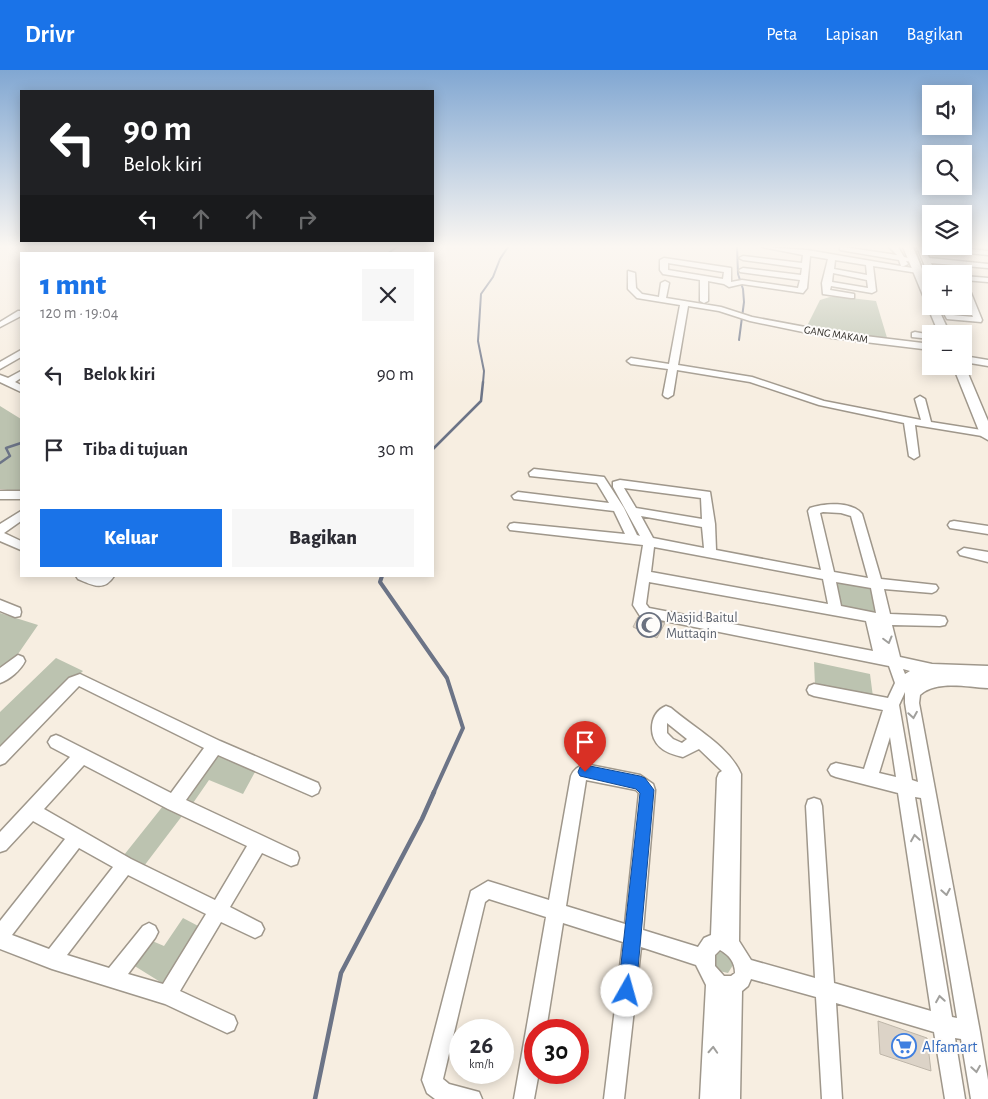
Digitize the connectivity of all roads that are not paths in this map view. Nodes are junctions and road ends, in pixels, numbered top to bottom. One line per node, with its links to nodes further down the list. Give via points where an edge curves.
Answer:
1 (638, 295): 6 (street, GANG MAKAM)
2 (663, 295): 6 (street)
3 (704, 295): 7 (street)
4 (843, 295): 5 (street)
5 (851, 296)
6 (662, 300): 8 (street, GANG MAKAM)
7 (704, 301)
8 (684, 304): 17 (street, GANG MAKAM, via 721,309 832,335); 23 (street)
9 (972, 305): 11 (street, via 978,320)
10 (20, 313): 13 (street)
11 (949, 315)
12 (20, 323): 14 (street)
13 (0, 324)
14 (0, 334)
15 (915, 335): 16 (street)
16 (922, 336)
17 (922, 346)
18 (20, 355): 22 (street)
19 (972, 360): 21 (street)
20 (631, 361): 23 (street)
21 (988, 363)
22 (0, 366)
23 (674, 367): 28 (street); 30 (street, via 752,380 816,401)
24 (20, 374): 26 (street)
25 (963, 375): 32 (street)
26 (4, 380): 27 (street)
27 (20, 388)
28 (668, 396)
29 (920, 399): 31 (street)
30 (909, 421): 31 (street); 33 (street)
31 (926, 424): 32 (street)
32 (988, 435)
33 (914, 456)
34 (534, 474): 38 (street, via 600,480)
35 (0, 495): 36 (street)
36 (20, 495)
37 (518, 496): 38 (street)
38 (618, 508): 47 (street)
39 (632, 511): 41 (street); 41 (street, via 618,487 620,484 706,496); 48 (street)
40 (20, 516): 44 (street)
41 (709, 524): 51 (street)
42 (954, 525): 45 (street)
43 (514, 527): 47 (street)
44 (0, 530)
45 (988, 530)
46 (0, 536): 49 (street)
47 (633, 539): 48 (street)
48 (649, 542): 51 (street); 53 (street)
49 (20, 546)
50 (964, 552): 52 (street)
51 (710, 553): 54 (street)
52 (988, 556)
53 (644, 576): 60 (street); 64 (street, via 639,605 645,612)
54 (830, 576): 57 (street); 57 (street, via 814,511 819,509 856,514); 60 (street)
55 (84, 577): 56 (street, via 99,583)
56 (107, 577)
57 (876, 584): 58 (street); 62 (street)
58 (932, 588)
59 (0, 605): 61 (street)
60 (836, 610): 62 (street)
61 (15, 612)
62 (877, 618): 63 (street); 64 (street)
63 (940, 621)
64 (887, 659): 66 (street); 70 (street)
65 (18, 661): 68 (street)
66 (932, 670): 67 (street); 70 (street, via 911,675)
67 (988, 672)
68 (0, 677)
69 (988, 682): 70 (street, via 935,680)
70 (907, 688): 72 (street, via 895,694); 82 (street, one-way to 82)
71 (814, 690): 72 (street)
72 (892, 705): 79 (street); 80 (street)
73 (698, 740): 98 (street, via 728,766 733,780)
74 (56, 742): 76 (street)
75 (215, 746): 77 (street, via 80,680 74,682); 81 (street); 83 (street)
76 (82, 756): 83 (street); 85 (street)
77 (0, 758)
78 (836, 770): 79 (street)
79 (869, 778): 80 (street)
80 (906, 787): 82 (street); 108 (street, one-way to 80)
81 (312, 788)
82 (928, 792): 109 (street, one-way to 109)
83 (174, 803): 88 (street)
84 (814, 806): 104 (street)
85 (32, 811): 86 (street); 87 (street)
86 (77, 838): 90 (street); 95 (street)
87 (0, 844)
88 (259, 844): 89 (street); 91 (street)
89 (291, 858)
90 (125, 865): 91 (street); 100 (street)
91 (219, 910): 93 (street); 105 (street)
92 (557, 911): 96 (street); 96 (street, via 580,776 585,772 640,783 647,790); 106 (street); 111 (street, via 488,890 477,897 432,1080 434,1088 439,1091)
93 (254, 929)
94 (149, 932): 102 (street)
95 (0, 936)
96 (634, 936): 99 (street); 113 (street)
97 (0, 940): 100 (street)
98 (725, 943): 99 (street, via 710,945); 101 (street, via 739,954)
99 (704, 958): 103 (street, via 708,973)
100 (52, 960): 102 (street)
101 (744, 967): 103 (street, via 742,979); 104 (street)
102 (113, 978): 105 (street)
103 (725, 984): 114 (street, one-way to 103); 115 (street)
104 (827, 992): 108 (street); 116 (street)
105 (167, 995): 107 (street)
106 (538, 1019)
107 (226, 1022)
108 (944, 1026): 109 (street); 117 (street)
109 (970, 1032): 118 (street, one-way to 118)
110 (527, 1084): 112 (street)
111 (465, 1098)
112 (524, 1099)
113 (614, 1099)
114 (710, 1099)
115 (730, 1099)
116 (832, 1099)
117 (955, 1099)
118 (981, 1099)

